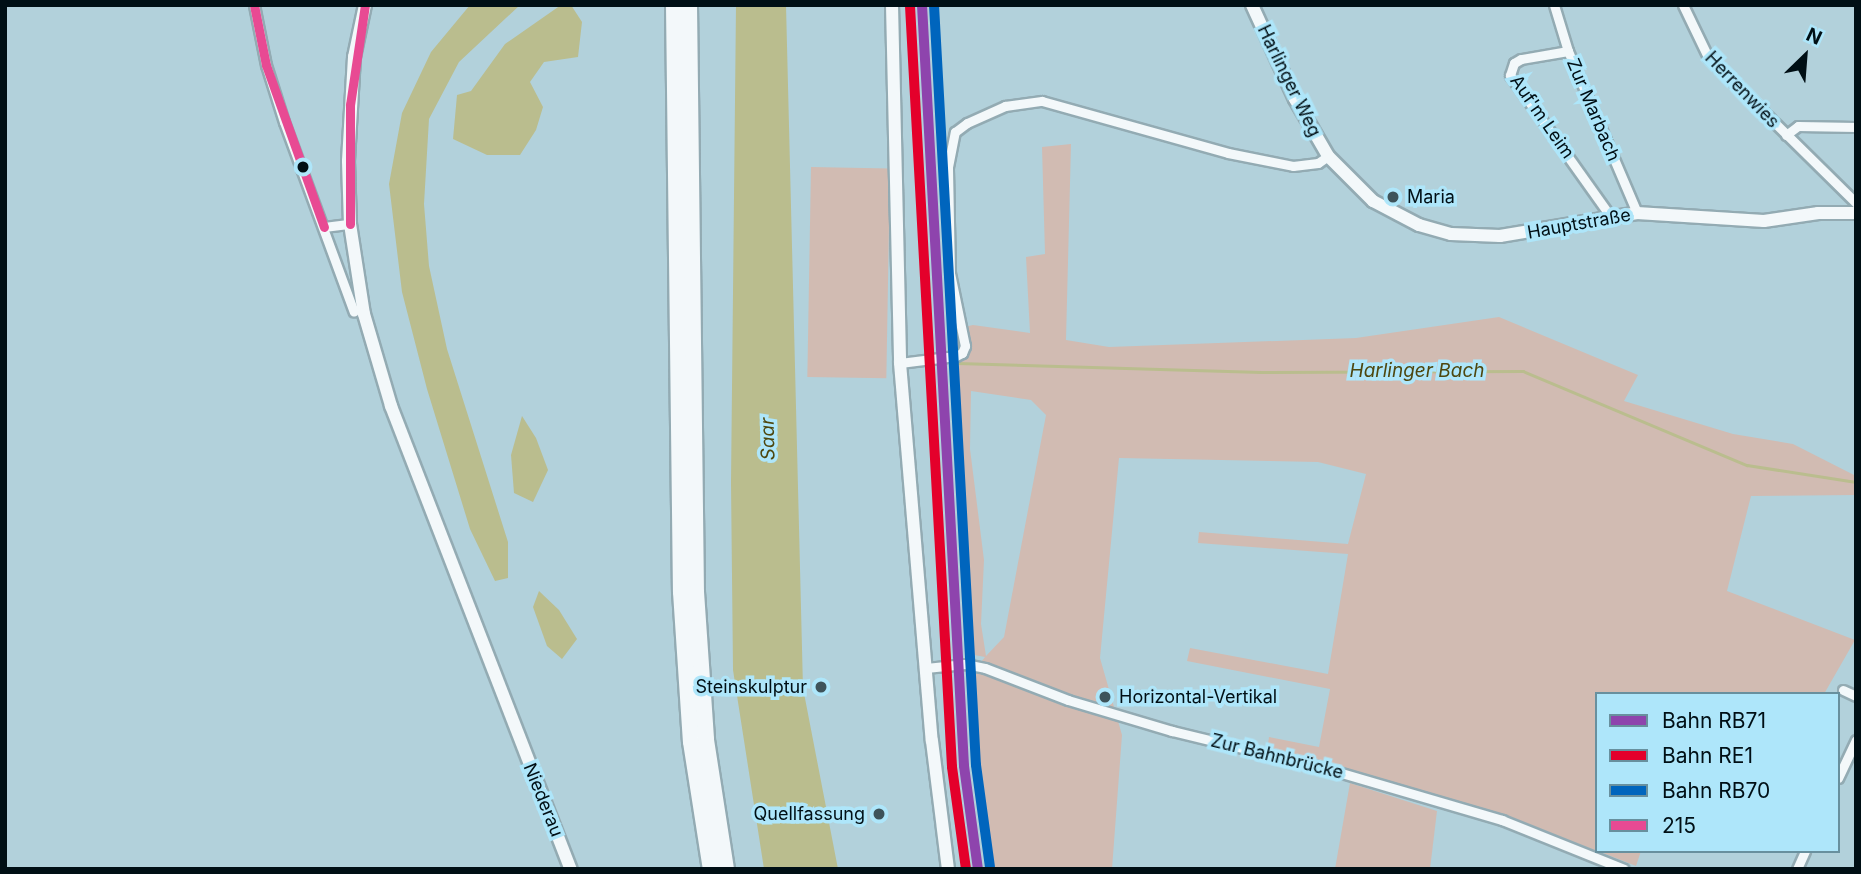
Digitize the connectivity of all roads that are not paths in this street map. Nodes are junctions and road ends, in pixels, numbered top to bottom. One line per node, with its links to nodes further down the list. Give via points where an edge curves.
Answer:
1 (254, 5): 18 (street, via 266,65)
2 (365, 5): 17 (main road, Niederau, via 350,105)
3 (674, 5): 21 (highway)
4 (690, 5): 21 (highway)
5 (892, 5): 20 (main road)
6 (1252, 5): 12 (main road, Harlinger Weg, via 1295,99)
7 (1554, 5): 9 (street, Zur Marbach)
8 (1683, 5): 11 (street, Herrenwies, via 1708,57)
9 (1568, 51): 14 (street, Zur Marbach); 16 (street, Auf'm Leim, via 1521,59 1514,63 1510,75)
10 (1856, 127): 11 (street, Herrenwies, via 1798,127)
11 (1786, 135): 13 (street, Herrenwies)
12 (1328, 156): 16 (main road, Hauptstraße, via 1379,205 1419,225 1451,234 1513,236); 20 (street, via 1318,163 1293,166 1228,153 1042,101 1013,104 967,123 955,132 948,167 950,273 965,346 956,356)
13 (1856, 203)
14 (1637, 213): 15 (main road, Hauptstraße, via 1764,221); 16 (main road, Hauptstraße)
15 (1856, 213)
16 (1611, 217)
17 (350, 224): 18 (street); 29 (main road, Niederau, via 376,359)
18 (324, 227): 19 (street)
19 (354, 312)
20 (900, 363): 23 (main road)
21 (687, 476): 22 (highway)
22 (687, 511): 30 (highway, via 685,677); 31 (highway, via 706,740)
23 (926, 668): 32 (main road); 33 (street, Zur Bahnbrücke, via 965,664 985,668 1068,700 1172,731 1321,766 1502,820)
24 (1843, 690): 25 (street)
25 (1856, 696)
26 (1856, 740): 27 (street)
27 (1840, 774)
28 (1804, 853): 34 (street)
29 (571, 869)
30 (711, 869)
31 (726, 869)
32 (948, 869)
33 (1624, 869)
34 (1797, 869)

